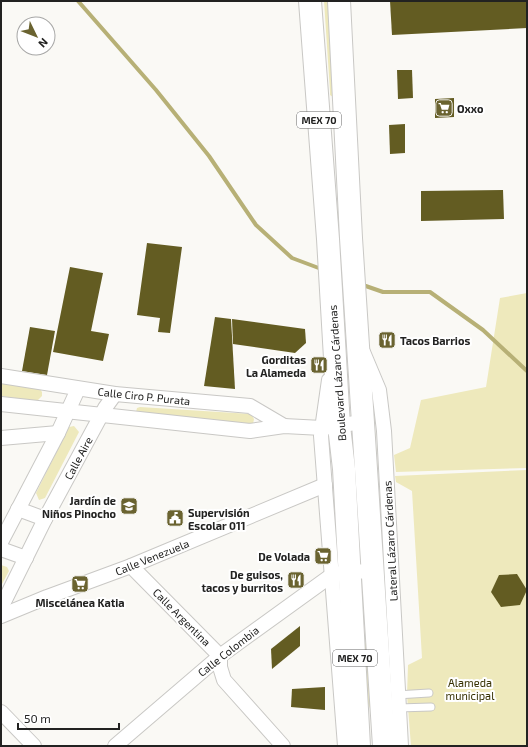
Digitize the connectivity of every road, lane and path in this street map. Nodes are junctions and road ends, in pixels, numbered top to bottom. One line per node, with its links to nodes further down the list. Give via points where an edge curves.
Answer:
1 (310, 1): 4 (main road, Boulevard Lázaro Cárdenas / MEX 70)
2 (339, 1): 3 (main road, Boulevard Lázaro Cárdenas / MEX 70)
3 (351, 238): 4 (main road); 5 (main road, Boulevard Lázaro Cárdenas / MEX 70)
4 (328, 239): 14 (main road, Boulevard Lázaro Cárdenas / MEX 70, via 334,337)
5 (357, 333): 12 (main road, Boulevard Lázaro Cárdenas / MEX 70); 30 (street, Lateral Lázaro Cárdenas, via 379,390 384,431)
6 (1, 376): 7 (street, Calle Ciro P. Purata)
7 (78, 389): 8 (street, Calle Ciro P. Purata); 10 (street)
8 (114, 394): 11 (street, Calle Aire); 13 (street, Calle Ciro P. Purata, via 250,406)
9 (1, 404): 10 (street, Calle Ciro P. Purata)
10 (67, 413): 11 (street, Calle Ciro P. Purata); 15 (street)
11 (101, 416): 13 (street, Calle Ciro P. Purata, via 250,431); 19 (street, Calle Aire)
12 (362, 422): 14 (street, Calle Ciro P. Purata); 24 (main road, Boulevard Lázaro Cárdenas / MEX 70)
13 (284, 426): 14 (street, Calle Ciro P. Purata)
14 (330, 427): 17 (street, via 321,436); 25 (main road, Boulevard Lázaro Cárdenas / MEX 70, via 344,469)
15 (58, 433): 16 (street); 18 (street)
16 (1, 438)
17 (325, 485): 23 (street, Calle Venezuela); 25 (street)
18 (18, 509): 19 (street); 20 (street)
19 (45, 519): 22 (street, Calle Aire)
20 (3, 535)
21 (1, 549): 22 (street)
22 (26, 558): 26 (street, Calle Aire)
23 (131, 566): 27 (street, Calle Venezuela); 28 (street, Calle Argentina)
24 (373, 572): 25 (street); 30 (main road, Boulevard Lázaro Cárdenas / MEX 70)
25 (341, 573): 28 (street, Calle Colombia); 36 (street); 37 (main road, Boulevard Lázaro Cárdenas / MEX 70)
26 (1, 608)
27 (1, 616)
28 (220, 656): 34 (street, Calle Colombia); 35 (street, Calle Argentina, via 224,680)
29 (429, 693): 30 (lane)
30 (390, 705): 31 (lane); 38 (main road, Boulevard Lázaro Cárdenas / MEX 70); 39 (street, Lateral Lázaro Cárdenas)
31 (431, 707)
32 (1, 712): 33 (street)
33 (34, 746)
34 (115, 746)
35 (283, 746)
36 (345, 746)
37 (359, 746)
38 (384, 746)
39 (401, 746)

